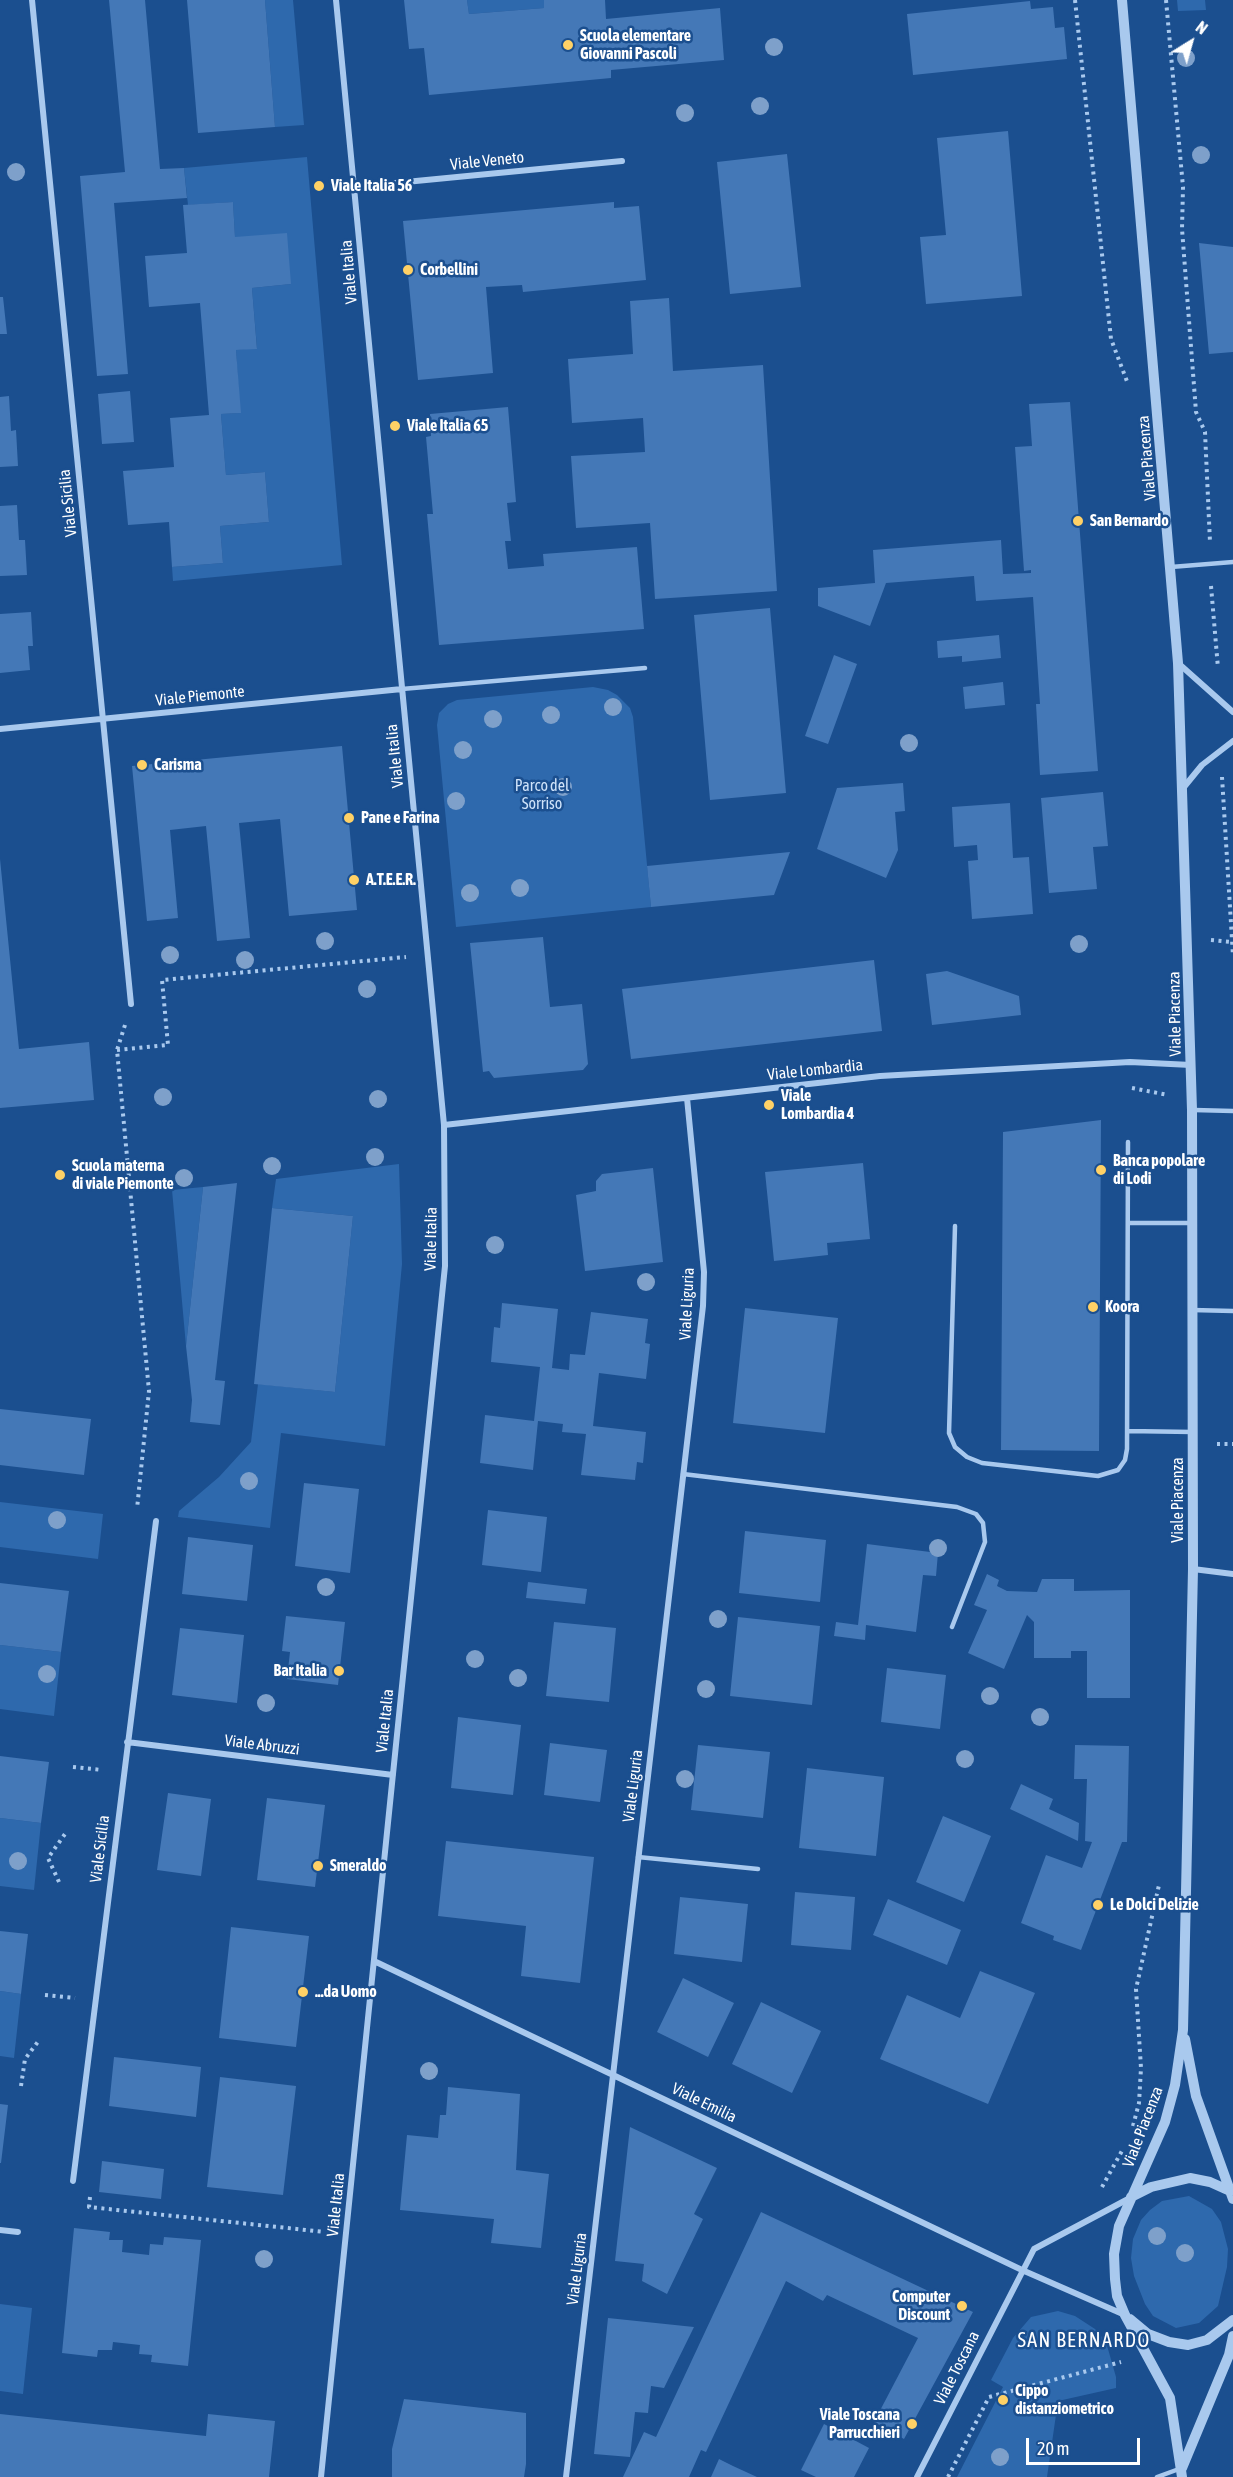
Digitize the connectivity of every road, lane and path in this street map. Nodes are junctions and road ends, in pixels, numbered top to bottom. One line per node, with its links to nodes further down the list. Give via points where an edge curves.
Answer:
1 (32, 0): 17 (street, Viale Sicilia)
2 (336, 0): 7 (street, Viale Italia)
3 (1075, 0): 8 (path, via 1111,339)
4 (1122, 0): 11 (street, Viale Piacenza)
5 (1167, 0): 10 (path, via 1196,412 1205,432 1211,519)
6 (622, 161): 7 (street, Viale Veneto)
7 (354, 188): 14 (street, Viale Italia)
8 (1129, 390)
9 (1233, 562): 10 (lane)
10 (1209, 564): 11 (lane); 15 (path, via 1218,665)
11 (1171, 567): 12 (street, Viale Piacenza)
12 (1178, 663): 15 (street); 21 (street, Viale Piacenza)
13 (645, 668): 14 (lane)
14 (402, 689): 17 (street, Viale Piemonte); 22 (street, Viale Italia)
15 (1215, 698): 16 (street)
16 (1233, 712)
17 (102, 719): 18 (street, Viale Piemonte); 24 (street, Viale Sicilia)
18 (0, 729)
19 (1233, 741): 20 (street)
20 (1221, 749): 21 (street); 23 (path)
21 (1182, 789): 27 (street, Viale Piacenza)
22 (428, 956): 25 (path, via 162,980 168,1045); 32 (street, Viale Italia)
23 (1233, 956)
24 (130, 1004): 25 (path)
25 (117, 1050): 42 (path, via 149,1391 136,1516)
26 (1170, 1063): 27 (street, Viale Lombardia); 28 (path); 29 (street, Viale Lombardia, via 880,1076)
27 (1191, 1065): 30 (street, Viale Piacenza)
28 (1172, 1096)
29 (687, 1098): 32 (street, Viale Lombardia); 41 (street, Viale Liguria, via 704,1272)
30 (1192, 1110): 31 (lane); 35 (street, Viale Piacenza)
31 (1233, 1111)
32 (444, 1125): 49 (street, Viale Italia, via 445,1266)
33 (1128, 1142): 34 (lane)
34 (1128, 1222): 35 (lane); 39 (lane)
35 (1192, 1223): 37 (street, Viale Piacenza)
36 (955, 1226): 39 (lane, via 949,1433 955,1447 982,1463 1098,1476 1118,1470 1125,1460)
37 (1192, 1310): 38 (lane); 40 (street, Viale Piacenza)
38 (1233, 1311)
39 (1127, 1431): 40 (lane)
40 (1193, 1432): 43 (street, Viale Piacenza)
41 (683, 1474): 45 (lane, via 957,1507 976,1514 983,1523 985,1542); 51 (street, Viale Liguria)
42 (156, 1521): 46 (street, Viale Sicilia)
43 (1193, 1569): 44 (street); 55 (street, Viale Piacenza)
44 (1233, 1574)
45 (952, 1627)
46 (127, 1742): 48 (street, Viale Sicilia); 49 (street, Viale Abruzzi)
47 (73, 1767): 48 (path)
48 (123, 1772): 59 (street, Viale Sicilia)
49 (393, 1775): 54 (street, Viale Italia)
50 (65, 1834): 53 (path, via 48,1858)
51 (638, 1857): 52 (lane); 57 (street, Viale Liguria)
52 (758, 1869)
53 (59, 1882)
54 (374, 1961): 57 (street, Viale Emilia); 64 (street, Viale Italia)
55 (1183, 2030): 60 (street, Viale Piacenza, via 1196,2096); 61 (street, Viale Piacenza, via 1165,2122)
56 (40, 2039): 58 (path, via 25,2059)
57 (613, 2075): 65 (street, Viale Emilia); 72 (street, Viale Liguria)
58 (21, 2086)
59 (73, 2181): 64 (path, via 91,2182 89,2207)
60 (1232, 2195): 61 (street, via 1209,2182 1190,2178 1151,2187)
61 (1130, 2197): 65 (street, via 1034,2249); 66 (street, Viale Piacenza, via 1114,2254 1117,2296)
62 (0, 2230): 63 (street)
63 (18, 2232)
64 (346, 2234): 71 (street, Viale Italia)
65 (1022, 2270): 66 (street, Viale Emilia); 73 (street, Viale Toscana)
66 (1125, 2316): 67 (street, via 1148,2334 1188,2344 1207,2340); 70 (street, via 1170,2398)
67 (1233, 2320)
68 (1233, 2336): 70 (street)
69 (1123, 2362): 74 (path, via 989,2397)
70 (1182, 2473): 75 (lane)
71 (321, 2477)
72 (566, 2477)
73 (917, 2477)
74 (948, 2477)
75 (1157, 2477)

